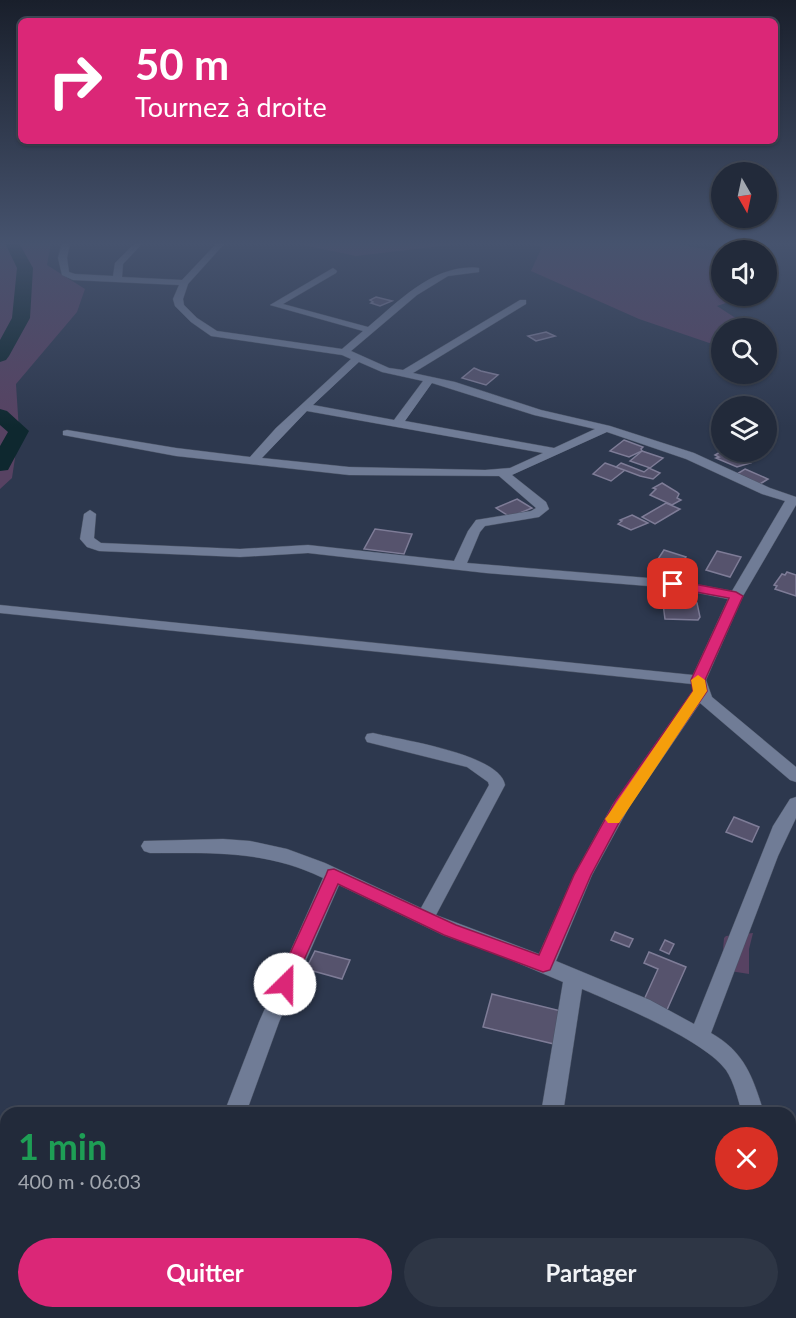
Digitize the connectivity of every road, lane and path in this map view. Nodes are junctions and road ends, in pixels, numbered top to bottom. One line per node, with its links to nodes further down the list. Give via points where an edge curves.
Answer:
1 (181, 305): 6 (street, via 208,332)
2 (276, 305): 5 (street)
3 (400, 305): 5 (street)
4 (519, 305): 8 (street)
5 (369, 330): 6 (street)
6 (344, 352): 7 (street)
7 (357, 359): 8 (street); 10 (street)
8 (404, 374): 9 (street)
9 (430, 380): 11 (street); 12 (street, via 538,413)
10 (304, 407): 11 (street); 15 (street)
11 (397, 424): 14 (street)
12 (606, 428): 14 (street); 17 (street, via 690,456)
13 (67, 433): 15 (street)
14 (557, 452): 16 (street)
15 (254, 461): 16 (street, via 350,471)
16 (502, 473): 19 (street, via 543,509 535,514 481,523)
17 (794, 501): 20 (street)
18 (90, 514): 19 (street, via 87,539 99,547 240,553 308,549)
19 (459, 566): 20 (street, via 663,583)
20 (736, 596): 22 (street)
21 (0, 609): 22 (street, via 597,668)
22 (699, 685): 24 (street, via 715,708); 29 (street, via 622,804 583,875)
23 (373, 738): 28 (street, via 472,763 496,779 497,785)
24 (796, 776)
25 (796, 803): 31 (street, via 769,856)
26 (150, 846): 27 (street, via 250,848 287,856)
27 (334, 875): 28 (street); 32 (street, via 269,1022)
28 (425, 918): 29 (street)
29 (543, 965): 30 (street)
30 (574, 979): 31 (street, via 643,1006); 33 (street)
31 (699, 1037): 34 (street, via 734,1064)
32 (237, 1107)
33 (553, 1107)
34 (751, 1107)

